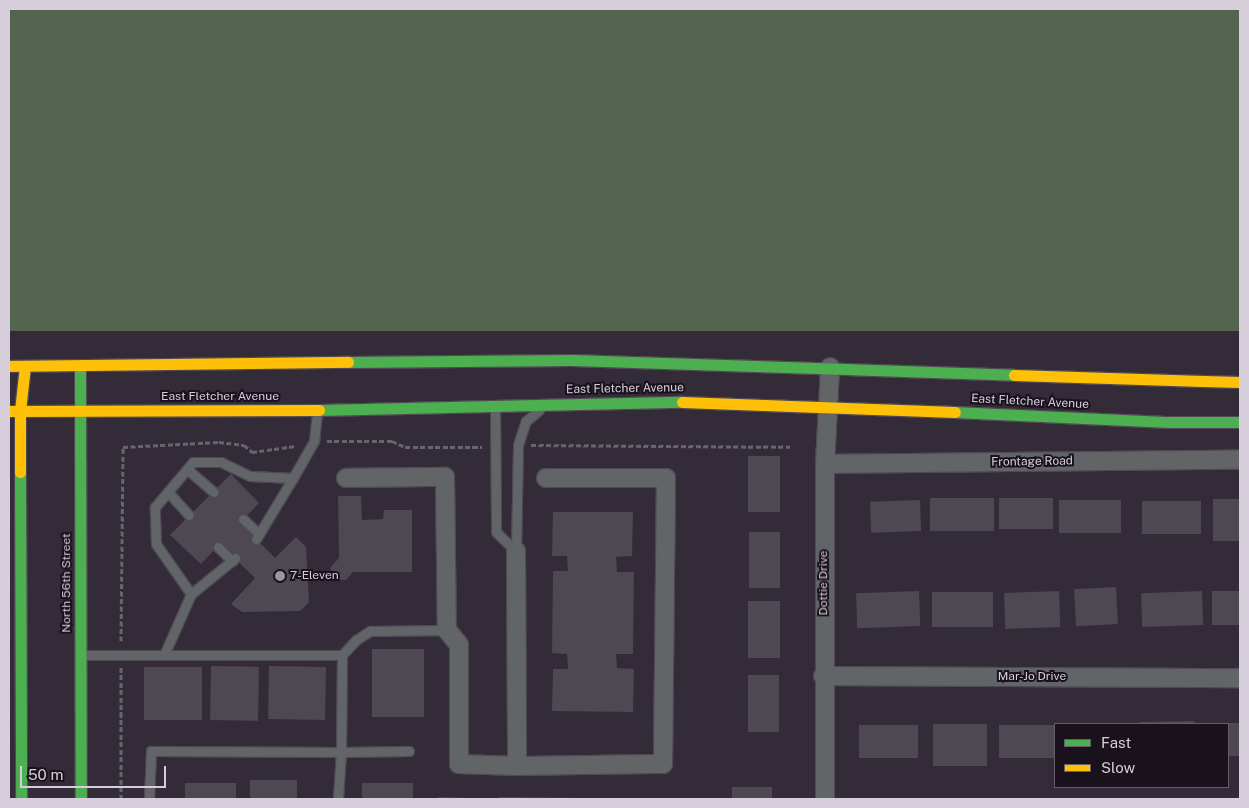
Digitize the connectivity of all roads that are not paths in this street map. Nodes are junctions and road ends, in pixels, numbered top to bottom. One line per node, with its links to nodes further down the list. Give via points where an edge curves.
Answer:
1 (9, 366): 2 (main road, East Fletcher Avenue)
2 (25, 366): 3 (main road, East Fletcher Avenue); 10 (main road)
3 (80, 367): 4 (main road, East Fletcher Avenue, via 572,360); 11 (main road, North 56th Street)
4 (830, 367): 5 (main road, East Fletcher Avenue); 8 (street, Dottie Drive)
5 (1240, 382)
6 (495, 404): 7 (main road, East Fletcher Avenue); 9 (main road, East Fletcher Avenue); 25 (lane, via 496,532)
7 (547, 404): 8 (main road, East Fletcher Avenue, via 748,402); 25 (lane, via 526,421 518,445)
8 (827, 406): 12 (main road, East Fletcher Avenue, via 1170,422); 14 (street, Dottie Drive)
9 (317, 410): 11 (main road, East Fletcher Avenue); 16 (lane, via 314,442)
10 (15, 411): 11 (main road, East Fletcher Avenue); 23 (main road)
11 (82, 411): 30 (main road, North 56th Street)
12 (1240, 422)
13 (1240, 460): 14 (street, Frontage Road)
14 (825, 464): 33 (street, Dottie Drive)
15 (187, 469): 16 (lane, via 194,462 221,462 250,476); 19 (lane); 20 (lane)
16 (293, 478): 22 (lane, via 257,536)
17 (346, 478): 29 (street, via 445,477)
18 (546, 478): 37 (street, via 666,478 664,764)
19 (168, 492): 21 (lane); 26 (lane, via 155,507 156,544)
20 (213, 492)
21 (189, 515)
22 (243, 519)
23 (15, 530): 28 (main road)
24 (218, 547): 26 (lane, via 233,559)
25 (516, 551): 37 (street)
26 (192, 594): 31 (lane)
27 (9, 611): 28 (lane)
28 (22, 611): 38 (main road)
29 (447, 630): 32 (lane, via 370,631); 37 (street, via 459,645 458,764)
30 (80, 655): 31 (lane); 40 (main road, North 56th Street)
31 (164, 655): 32 (lane)
32 (342, 655): 36 (lane)
33 (824, 676): 34 (street, Mar-Jo Drive); 43 (street, Dottie Drive)
34 (1240, 678)
35 (409, 751): 36 (lane)
36 (341, 752): 41 (lane, via 151,751); 42 (lane)
37 (517, 766)
38 (15, 768): 39 (main road)
39 (21, 799)
40 (81, 799)
41 (149, 799)
42 (338, 799)
43 (826, 799)

